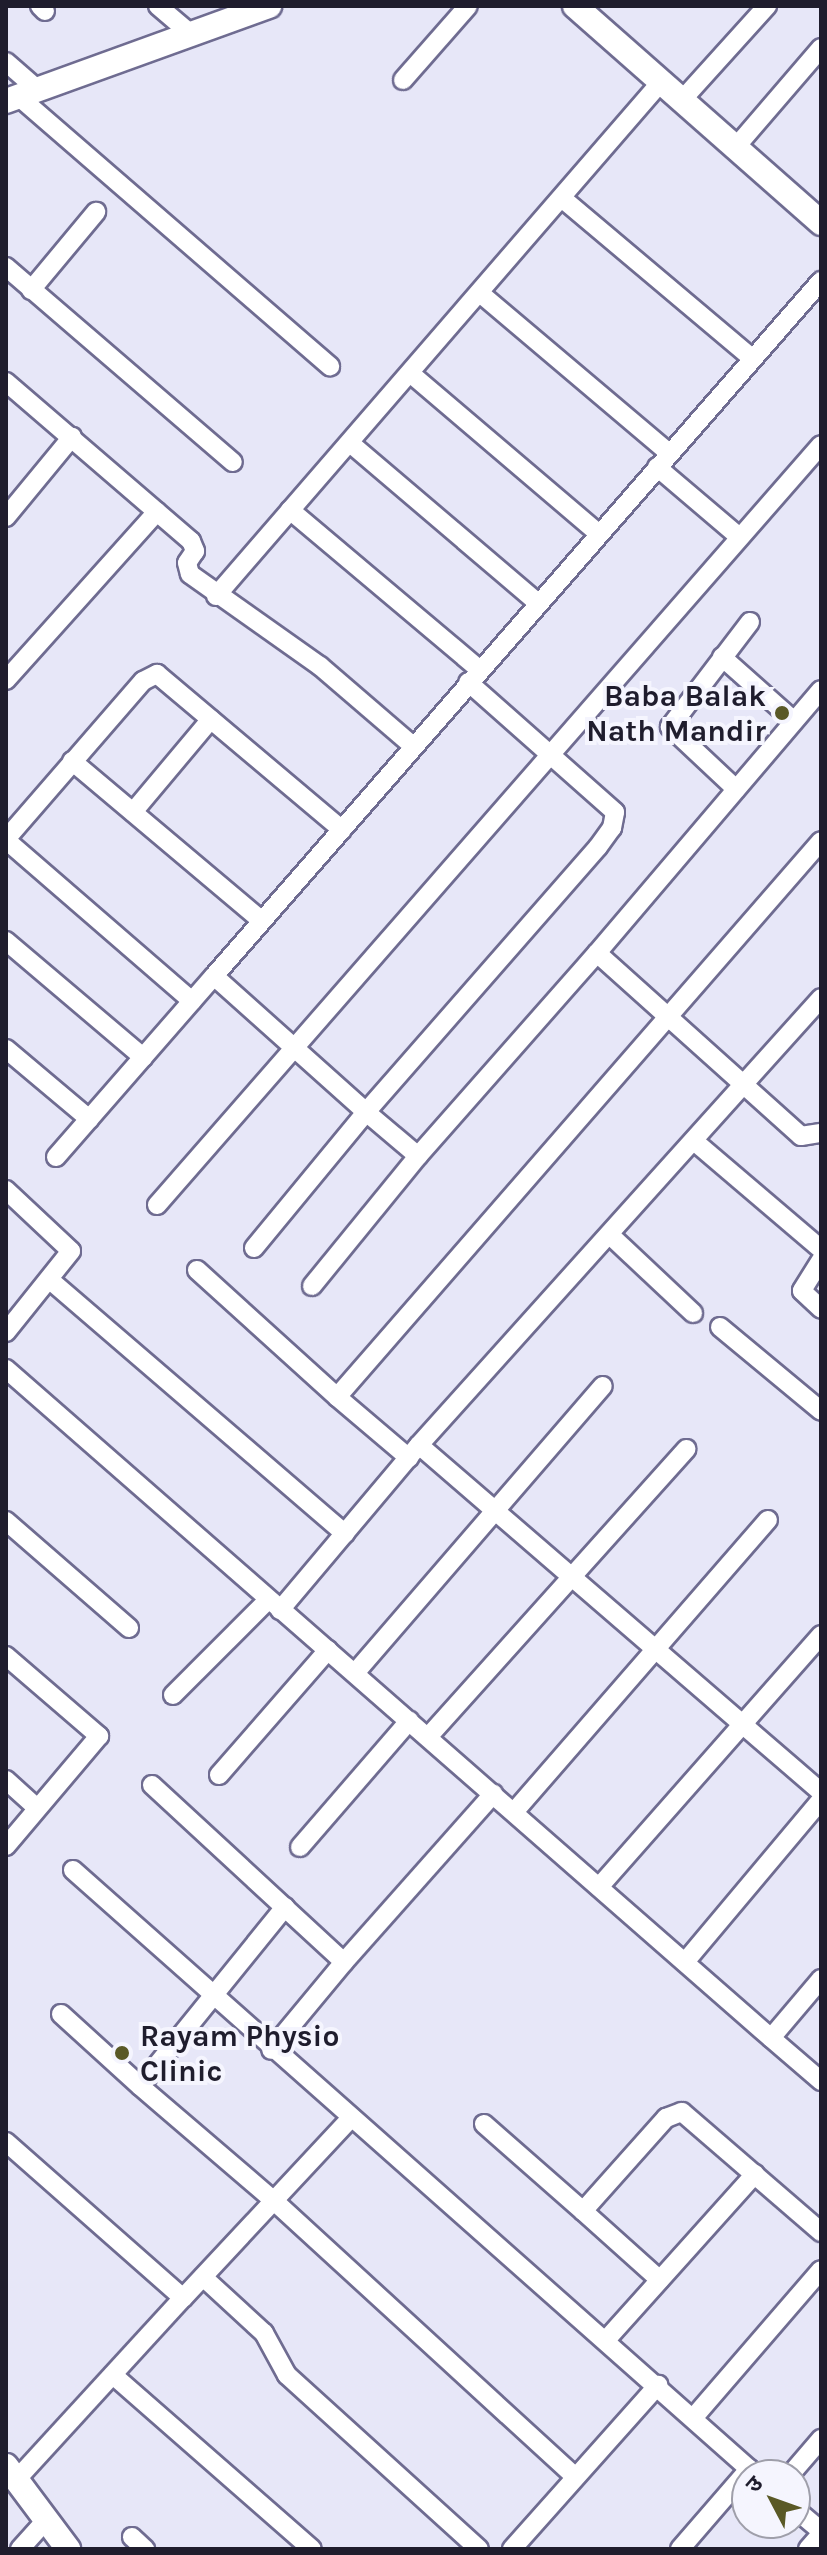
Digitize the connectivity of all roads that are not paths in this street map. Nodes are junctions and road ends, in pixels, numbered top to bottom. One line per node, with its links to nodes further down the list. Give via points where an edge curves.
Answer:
1 (158, 6): 6 (street)
2 (269, 6): 6 (street)
3 (468, 6): 9 (street)
4 (575, 6): 10 (street)
5 (767, 6): 12 (street)
6 (191, 34): 11 (street)
7 (821, 48): 13 (street)
8 (6, 62): 11 (street)
9 (403, 80)
10 (661, 82): 12 (street); 14 (street)
11 (20, 95): 22 (street)
12 (682, 100): 13 (street)
13 (735, 148): 16 (street)
14 (563, 199): 20 (street); 21 (street)
15 (96, 212): 19 (street)
16 (817, 212)
17 (6, 267): 19 (street)
18 (821, 281): 21 (street)
19 (31, 290): 29 (street)
20 (481, 294): 23 (street); 28 (street)
21 (752, 358): 28 (street)
22 (330, 366)
23 (410, 373): 26 (street); 33 (street)
24 (6, 382): 25 (street)
25 (72, 437): 31 (street); 32 (street)
26 (350, 443): 30 (street); 36 (street)
27 (821, 445): 34 (street)
28 (663, 460): 33 (street); 34 (street)
29 (233, 462)
30 (290, 510): 35 (street); 39 (street)
31 (157, 512): 35 (street, via 191,541 195,551 187,569); 40 (street)
32 (6, 517)
33 (598, 533): 36 (street)
34 (738, 536): 45 (street)
35 (216, 596): 44 (street, via 320,666)
36 (538, 603): 39 (street)
37 (750, 622): 38 (street)
38 (722, 657): 43 (street); 47 (street, via 670,727)
39 (473, 676): 44 (street); 45 (street)
40 (6, 680)
41 (821, 690): 43 (street)
42 (211, 719): 46 (street, via 157,674 143,681); 48 (street); 49 (street)
43 (794, 721): 47 (street)
44 (412, 745): 49 (street)
45 (553, 755): 59 (street); 63 (street, via 615,812 612,828)
46 (72, 761): 48 (street); 50 (street)
47 (736, 789): 54 (street)
48 (133, 812): 52 (street)
49 (342, 830): 52 (street)
50 (6, 839): 57 (street)
51 (821, 841): 58 (street)
52 (262, 921): 55 (street)
53 (6, 941): 61 (street)
54 (597, 953): 58 (street); 67 (street)
55 (214, 976): 57 (street); 59 (street)
56 (821, 998): 62 (street)
57 (192, 1001): 61 (street)
58 (667, 1017): 62 (street); 84 (street)
59 (293, 1047): 63 (street); 70 (street)
60 (6, 1049): 64 (street)
61 (143, 1057): 64 (street)
62 (742, 1087): 65 (street, via 801,1136); 66 (street)
63 (366, 1112): 67 (street); 72 (street)
64 (89, 1119): 68 (street)
65 (821, 1133)
66 (694, 1141): 71 (street); 73 (street)
67 (418, 1156): 77 (street)
68 (56, 1157)
69 (6, 1190): 76 (street, via 69,1245 71,1255)
70 (157, 1205)
71 (610, 1235): 79 (street); 87 (street)
72 (254, 1248)
73 (821, 1249)
74 (821, 1260): 78 (street, via 802,1289)
75 (197, 1270): 84 (street)
76 (50, 1280): 81 (street); 91 (street)
77 (312, 1286)
78 (821, 1309)
79 (693, 1313)
80 (720, 1327): 85 (street)
81 (6, 1332)
82 (6, 1369): 93 (street)
83 (603, 1386): 88 (street)
84 (337, 1397): 87 (street)
85 (821, 1411)
86 (686, 1449): 92 (street)
87 (414, 1451): 88 (street); 91 (street)
88 (496, 1511): 92 (street); 99 (street)
89 (768, 1520): 96 (street)
90 (6, 1521): 94 (street)
91 (345, 1534): 93 (street)
92 (572, 1577): 96 (street); 103 (street)
93 (274, 1605): 97 (street); 100 (street)
94 (129, 1628)
95 (821, 1635): 102 (street)
96 (656, 1649): 102 (street); 111 (street)
97 (328, 1650): 99 (street); 104 (street)
98 (6, 1656): 110 (street, via 99,1736)
99 (355, 1673): 101 (street)
100 (173, 1695)
101 (409, 1721): 103 (street); 113 (street)
102 (743, 1725): 107 (street); 115 (street)
103 (428, 1737): 108 (street)
104 (219, 1775)
105 (6, 1780): 110 (street)
106 (152, 1785): 116 (street)
107 (821, 1792)
108 (493, 1794): 111 (street); 117 (street)
109 (821, 1800): 118 (street)
110 (37, 1808): 112 (street)
111 (514, 1812): 115 (street)
112 (6, 1846)
113 (300, 1847)
114 (73, 1870): 120 (street)
115 (599, 1887): 118 (street)
116 (285, 1907): 117 (street); 120 (street)
117 (344, 1962): 123 (street)
118 (685, 1962): 122 (street)
119 (821, 1979): 122 (street)
120 (212, 1998): 123 (street); 125 (street)
121 (61, 2014): 125 (street)
122 (771, 2038): 124 (street)
123 (271, 2050): 126 (street)
124 (821, 2081)
125 (140, 2086): 130 (street)
126 (351, 2118): 130 (street); 137 (street)
127 (484, 2124): 131 (street)
128 (6, 2142): 136 (street)
129 (755, 2174): 131 (street, via 691,2116 677,2112 659,2124); 132 (street); 135 (street)
130 (272, 2199): 134 (street); 145 (street)
131 (583, 2211): 135 (street)
132 (821, 2232)
133 (821, 2270): 140 (street)
134 (203, 2277): 136 (street); 152 (street, via 264,2333 287,2375)
135 (660, 2280): 137 (street)
136 (183, 2298): 138 (street)
137 (606, 2340): 139 (street)
138 (113, 2375): 144 (street); 151 (street)
139 (658, 2385): 140 (street); 145 (street)
140 (694, 2417): 142 (street)
141 (821, 2439): 143 (street)
142 (738, 2459)
143 (804, 2459)
144 (11, 2473): 147 (street)
145 (575, 2477): 153 (street)
146 (731, 2494): 154 (street)
147 (46, 2520): 149 (street); 150 (street)
148 (821, 2533): 155 (street)
149 (20, 2549)
150 (68, 2549)
151 (312, 2549)
152 (479, 2549)
153 (512, 2549)
154 (680, 2549)
155 (808, 2549)

